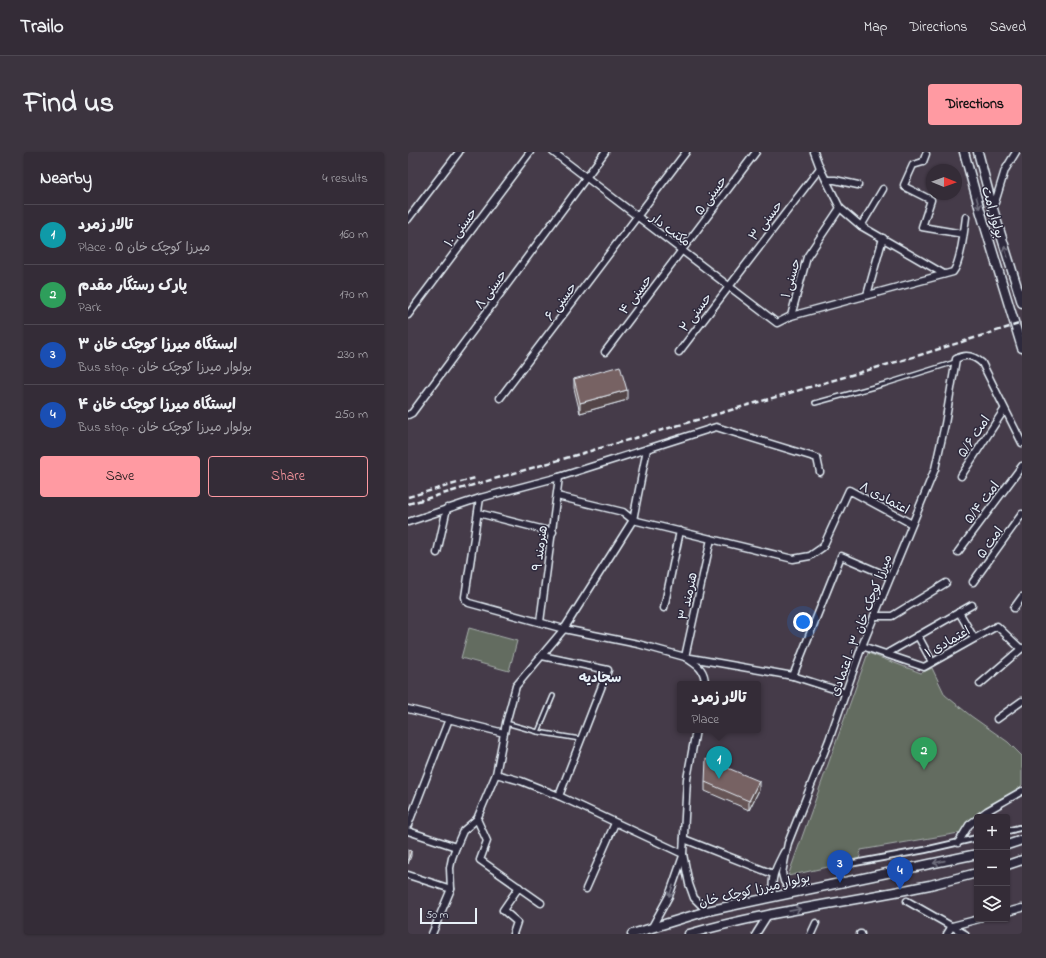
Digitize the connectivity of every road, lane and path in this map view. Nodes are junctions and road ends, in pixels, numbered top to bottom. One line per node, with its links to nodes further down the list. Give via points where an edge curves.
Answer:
1 (458, 152): 21 (street)
2 (530, 152): 30 (street, حسنی ۱۰)
3 (553, 152): 13 (street, مکتب دار)
4 (605, 152): 13 (street, حسنی ۸)
5 (686, 152): 19 (street, حسنی ۶)
6 (756, 152): 25 (street, حسنی ۵)
7 (814, 152): 12 (street)
8 (964, 152): 32 (main road, بولوار امت, one-way to 32)
9 (978, 152): 18 (main road, بولوار امت)
10 (1016, 152): 18 (street, via 1005,170)
11 (926, 154): 23 (street, via 923,162 914,165 904,184 905,187 931,200 922,227)
12 (820, 168): 14 (street); 27 (street, حسنی ۳)
13 (586, 177): 19 (street, مکتب دار); 39 (street, حسنی ۸)
14 (826, 180): 15 (street); 17 (street)
15 (858, 185)
16 (883, 189): 22 (street)
17 (840, 208): 22 (street); 31 (street, حسنی ۱, via 807,257)
18 (993, 209): 29 (main road, بولوار امت, one-way to 18)
19 (637, 216): 25 (street, مکتب دار); 36 (street, حسنی ۶)
20 (966, 217): 23 (street)
21 (408, 219)
22 (861, 226): 24 (street)
23 (963, 234): 26 (street, via 955,269)
24 (884, 238): 26 (street); 28 (street)
25 (682, 250): 27 (street, مکتب دار); 33 (street, حسنی ۴)
26 (944, 274): 28 (street)
27 (728, 286): 31 (street, مکتب دار, via 777,323); 34 (street, حسنی ۲)
28 (867, 295): 31 (street)
29 (1022, 303)
30 (408, 315)
31 (791, 316)
32 (1022, 348)
33 (605, 352)
34 (679, 352)
35 (954, 362): 37 (lane); 38 (street, via 967,355 982,363); 53 (street, میرزا کوچک خان ۳ - اعتمادی, via 935,469)
36 (500, 398)
37 (815, 403)
38 (1004, 410): 40 (street); 44 (street, امت ۵/۶)
39 (410, 414)
40 (1022, 443)
41 (647, 449): 43 (street, via 716,427 817,458); 45 (street); 51 (street)
42 (1022, 466): 57 (street, امت ۵/۴)
43 (820, 472)
44 (961, 476)
45 (559, 477): 46 (street, هنرمند ۹); 47 (street)
46 (557, 496): 51 (street, via 623,512); 55 (street, هنرمند ۹)
47 (480, 498): 48 (street); 49 (street)
48 (448, 508): 52 (street); 58 (street)
49 (478, 513): 55 (street); 68 (street, via 466,601)
50 (1022, 514): 60 (street, امت ۵)
51 (633, 520): 54 (street); 69 (street)
52 (408, 522)
53 (912, 524): 56 (street, اعتمادی ۸, via 849,490 823,547 810,556 793,559); 59 (street, میرزا کوچک خان ۳ - اعتمادی)
54 (680, 531): 56 (street); 64 (street)
55 (552, 532): 68 (street, هنرمند ۹)
56 (711, 540): 76 (street, هنرمند ۳)
57 (958, 552)
58 (437, 553)
59 (890, 577): 67 (street, میرزا کوچک خان ۳ - اعتمادی); 78 (street, via 841,556)
60 (973, 582)
61 (946, 583): 67 (street, via 892,616)
62 (1022, 597): 65 (street)
63 (972, 605): 66 (street)
64 (664, 608)
65 (1014, 608)
66 (959, 612): 70 (street); 71 (street)
67 (874, 616): 72 (street, میرزا کوچک خان ۳ - اعتمادی)
68 (540, 622): 69 (street)
69 (564, 629): 75 (street); 76 (street, via 638,644)
70 (918, 636): 74 (street); 77 (street)
71 (974, 638): 73 (street, اعتمادی ۱, via 997,626); 77 (street, اعتمادی ۱)
72 (862, 646): 74 (street, اعتمادی ۱); 81 (street, میرزا کوچک خان ۳ - اعتمادی)
73 (1021, 649): 80 (street)
74 (886, 654): 77 (street, اعتمادی ۱, via 924,667)
75 (542, 656): 88 (street, via 516,686); 92 (street, via 608,670)
76 (685, 657): 78 (street); 79 (street, via 703,672)
77 (932, 662)
78 (793, 676): 81 (street)
79 (704, 681)
80 (980, 684)
81 (846, 693): 108 (street, میرزا کوچک خان ۳ - اعتمادی)
82 (553, 696): 89 (lane)
83 (1022, 700): 87 (street)
84 (409, 709): 85 (street); 86 (street)
85 (408, 717)
86 (448, 719): 90 (street); 100 (street)
87 (997, 719)
88 (506, 724): 89 (lane); 90 (street)
89 (538, 732): 92 (lane)
90 (504, 733): 93 (street)
91 (695, 733): 104 (street, via 687,779)
92 (581, 739): 95 (street)
93 (496, 774): 95 (street); 97 (street)
94 (1022, 791): 96 (street)
95 (559, 796): 99 (street)
96 (983, 814)
97 (477, 819): 110 (street, via 463,831); 119 (street, via 487,841 480,860)
98 (974, 821): 107 (street)
99 (615, 823): 111 (street); 121 (street)
100 (408, 825)
101 (1019, 828): 102 (street)
102 (1010, 830)
103 (408, 831): 110 (street)
104 (684, 839): 111 (street); 117 (street)
105 (974, 839): 107 (street)
106 (1022, 840): 109 (main road)
107 (958, 842): 115 (street)
108 (788, 843): 117 (street); 122 (street, میرزا کوچک خان ۳ - اعتمادی, via 782,873)
109 (1010, 844)
110 (456, 847): 120 (street, via 450,868)
111 (683, 854): 127 (street, via 694,898); 133 (street, one-way to 133, via 669,896)
112 (974, 855): 122 (main road, بولوار میرزا کوچک خان, one-way to 122)
113 (1022, 860): 114 (main road)
114 (1010, 864)
115 (833, 867)
116 (408, 874): 120 (street)
117 (773, 874): 123 (street)
118 (974, 874): 129 (main road, one-way to 118)
119 (519, 887): 125 (street); 135 (street, via 503,910 517,922)
120 (451, 889): 134 (street)
121 (586, 889)
122 (791, 892): 123 (main road, بولوار میرزا کوچک خان)
123 (773, 896): 127 (main road, بولوار میرزا کوچک خان)
124 (907, 902): 132 (street)
125 (541, 903)
126 (1022, 908): 128 (street)
127 (707, 911): 133 (main road, بولوار میرزا کوچک خان)
128 (1010, 911)
129 (768, 915): 137 (main road); 138 (street)
130 (974, 920): 132 (street)
131 (816, 923): 139 (street)
132 (952, 926): 140 (street); 141 (street)
133 (652, 928): 136 (main road, بولوار میرزا کوچک خان)
134 (432, 934)
135 (513, 934)
136 (632, 934)
137 (689, 934)
138 (756, 934)
139 (811, 934)
140 (947, 934)
141 (966, 934)

